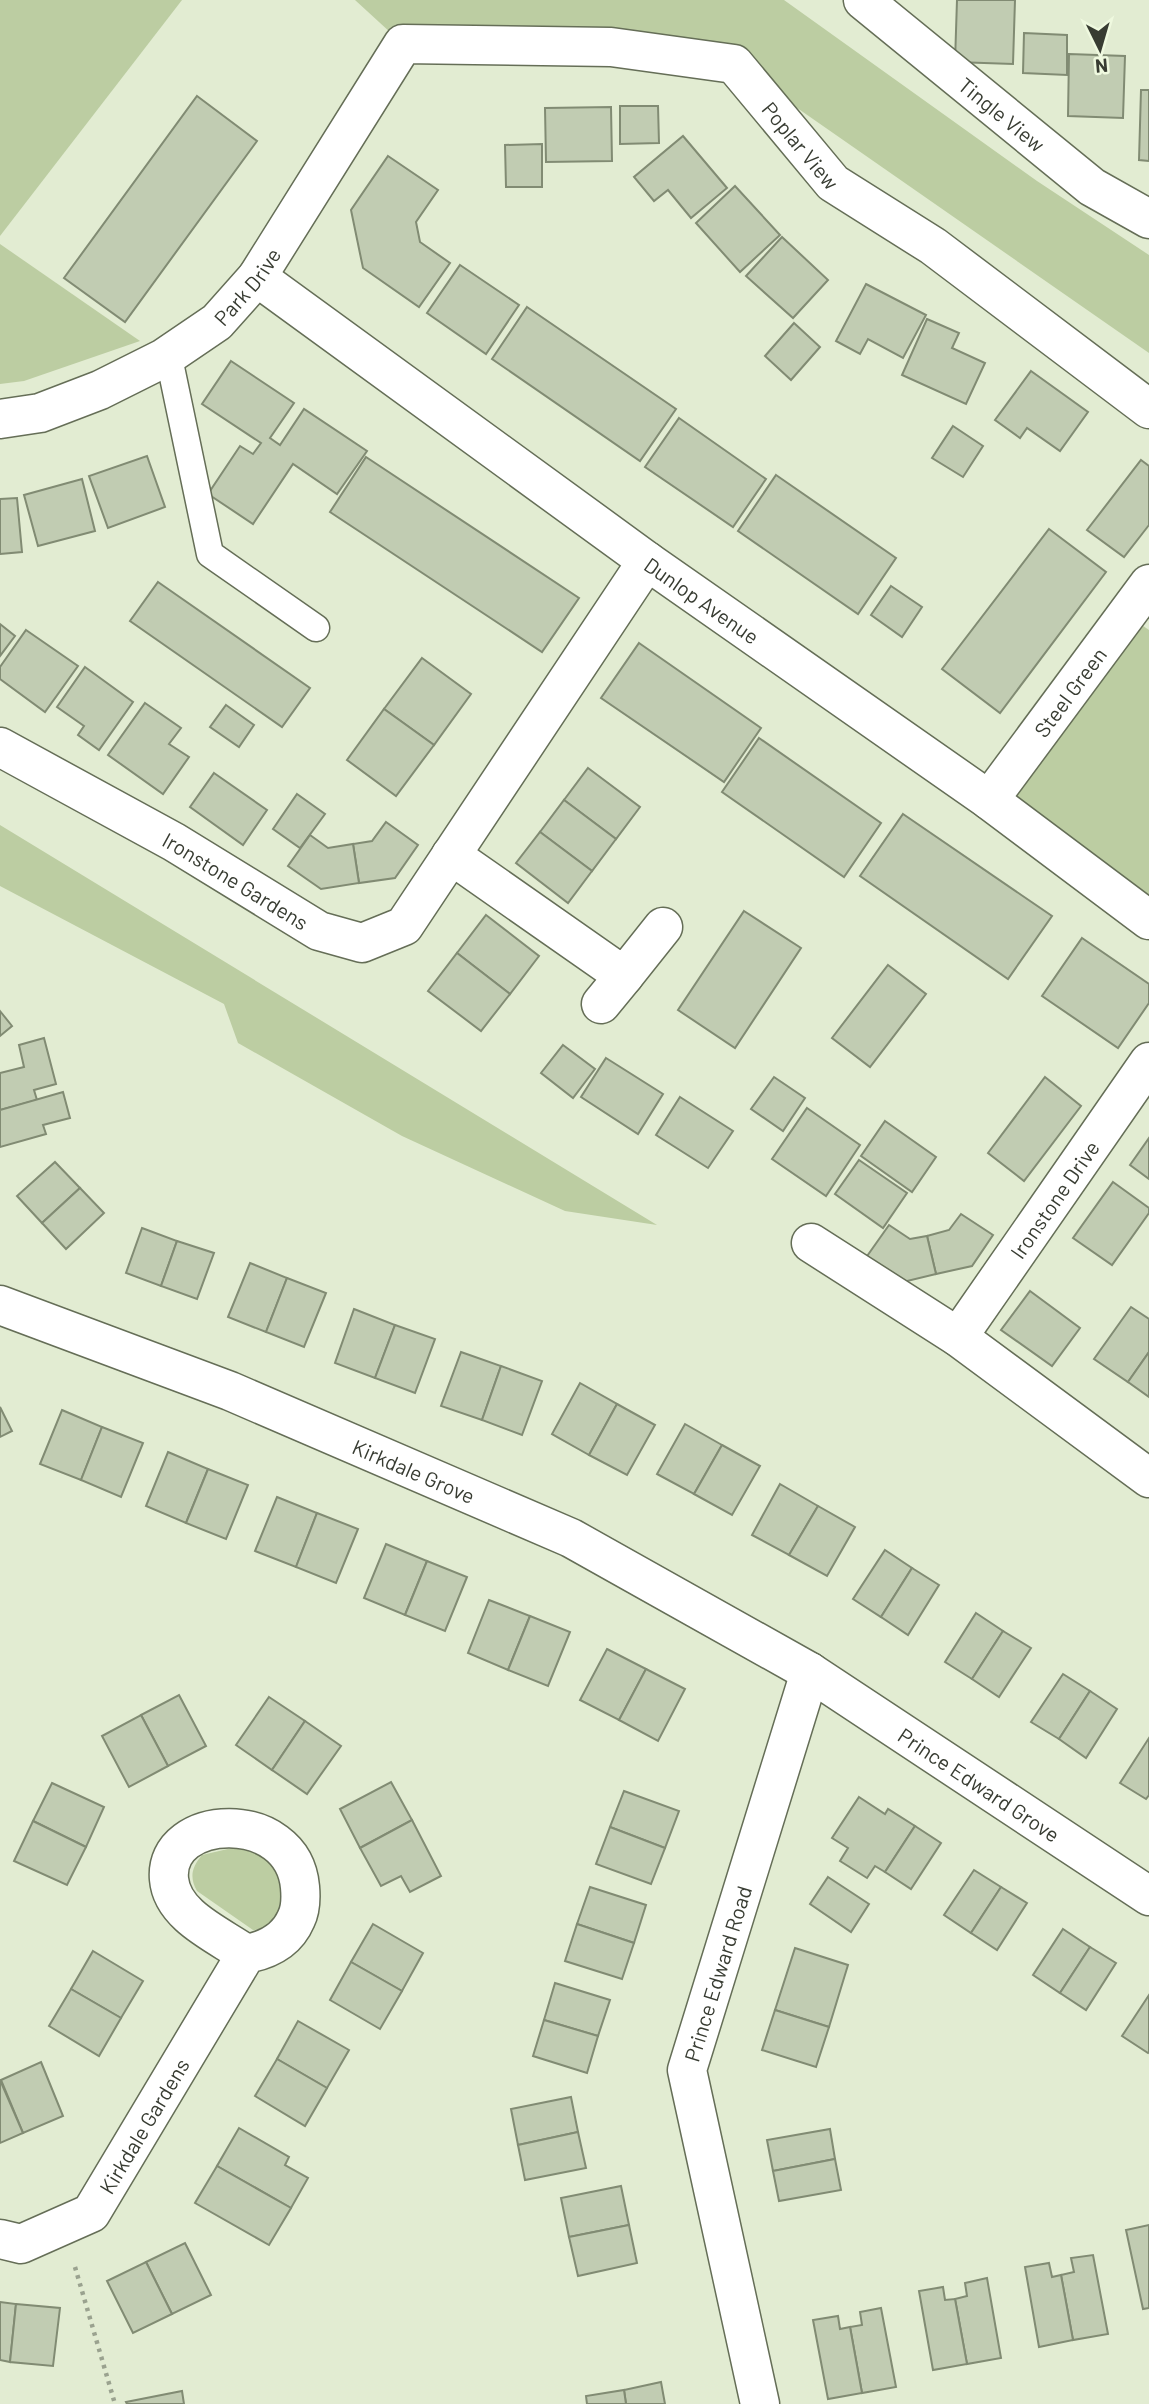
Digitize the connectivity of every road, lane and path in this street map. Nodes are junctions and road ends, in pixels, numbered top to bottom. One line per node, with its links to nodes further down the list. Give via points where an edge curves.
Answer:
1 (863, 0): 3 (street, Tingle View, via 1092,187)
2 (403, 44): 4 (street, Park Drive); 6 (street, Poplar View, via 611,47 734,64 833,183 933,246)
3 (1149, 219)
4 (257, 277): 5 (street, Park Drive, via 217,322); 8 (street, Dunlop Avenue)
5 (168, 353): 7 (street, Park Drive, via 100,390 40,413); 10 (lane, via 210,554)
6 (1149, 409)
7 (0, 419)
8 (648, 561): 12 (street, Dunlop Avenue); 13 (street, Ironstone Gardens)
9 (1149, 584): 12 (street, Steel Green)
10 (316, 628)
11 (0, 747): 13 (street, Ironstone Gardens, via 174,842 319,931 362,943 404,926)
12 (989, 800): 14 (street, Dunlop Avenue)
13 (451, 855): 15 (street, via 612,990)
14 (1149, 920)
15 (663, 927)
16 (1149, 1062): 19 (street, Ironstone Drive)
17 (811, 1243): 19 (street)
18 (0, 1305): 21 (street, Kirkdale Grove, via 230,1391 571,1538)
19 (958, 1338): 20 (street)
20 (1149, 1478)
21 (810, 1672): 22 (street, Prince Edward Grove); 27 (street, Prince Edward Road, via 687,2070)
22 (1149, 1896)
23 (246, 1954): 24 (street, Kirkdale Gardens, via 92,2213)
24 (62, 2226): 25 (street, Kirkdale Gardens, via 21,2244); 26 (path)
25 (0, 2239)
26 (115, 2404)
27 (760, 2404)

